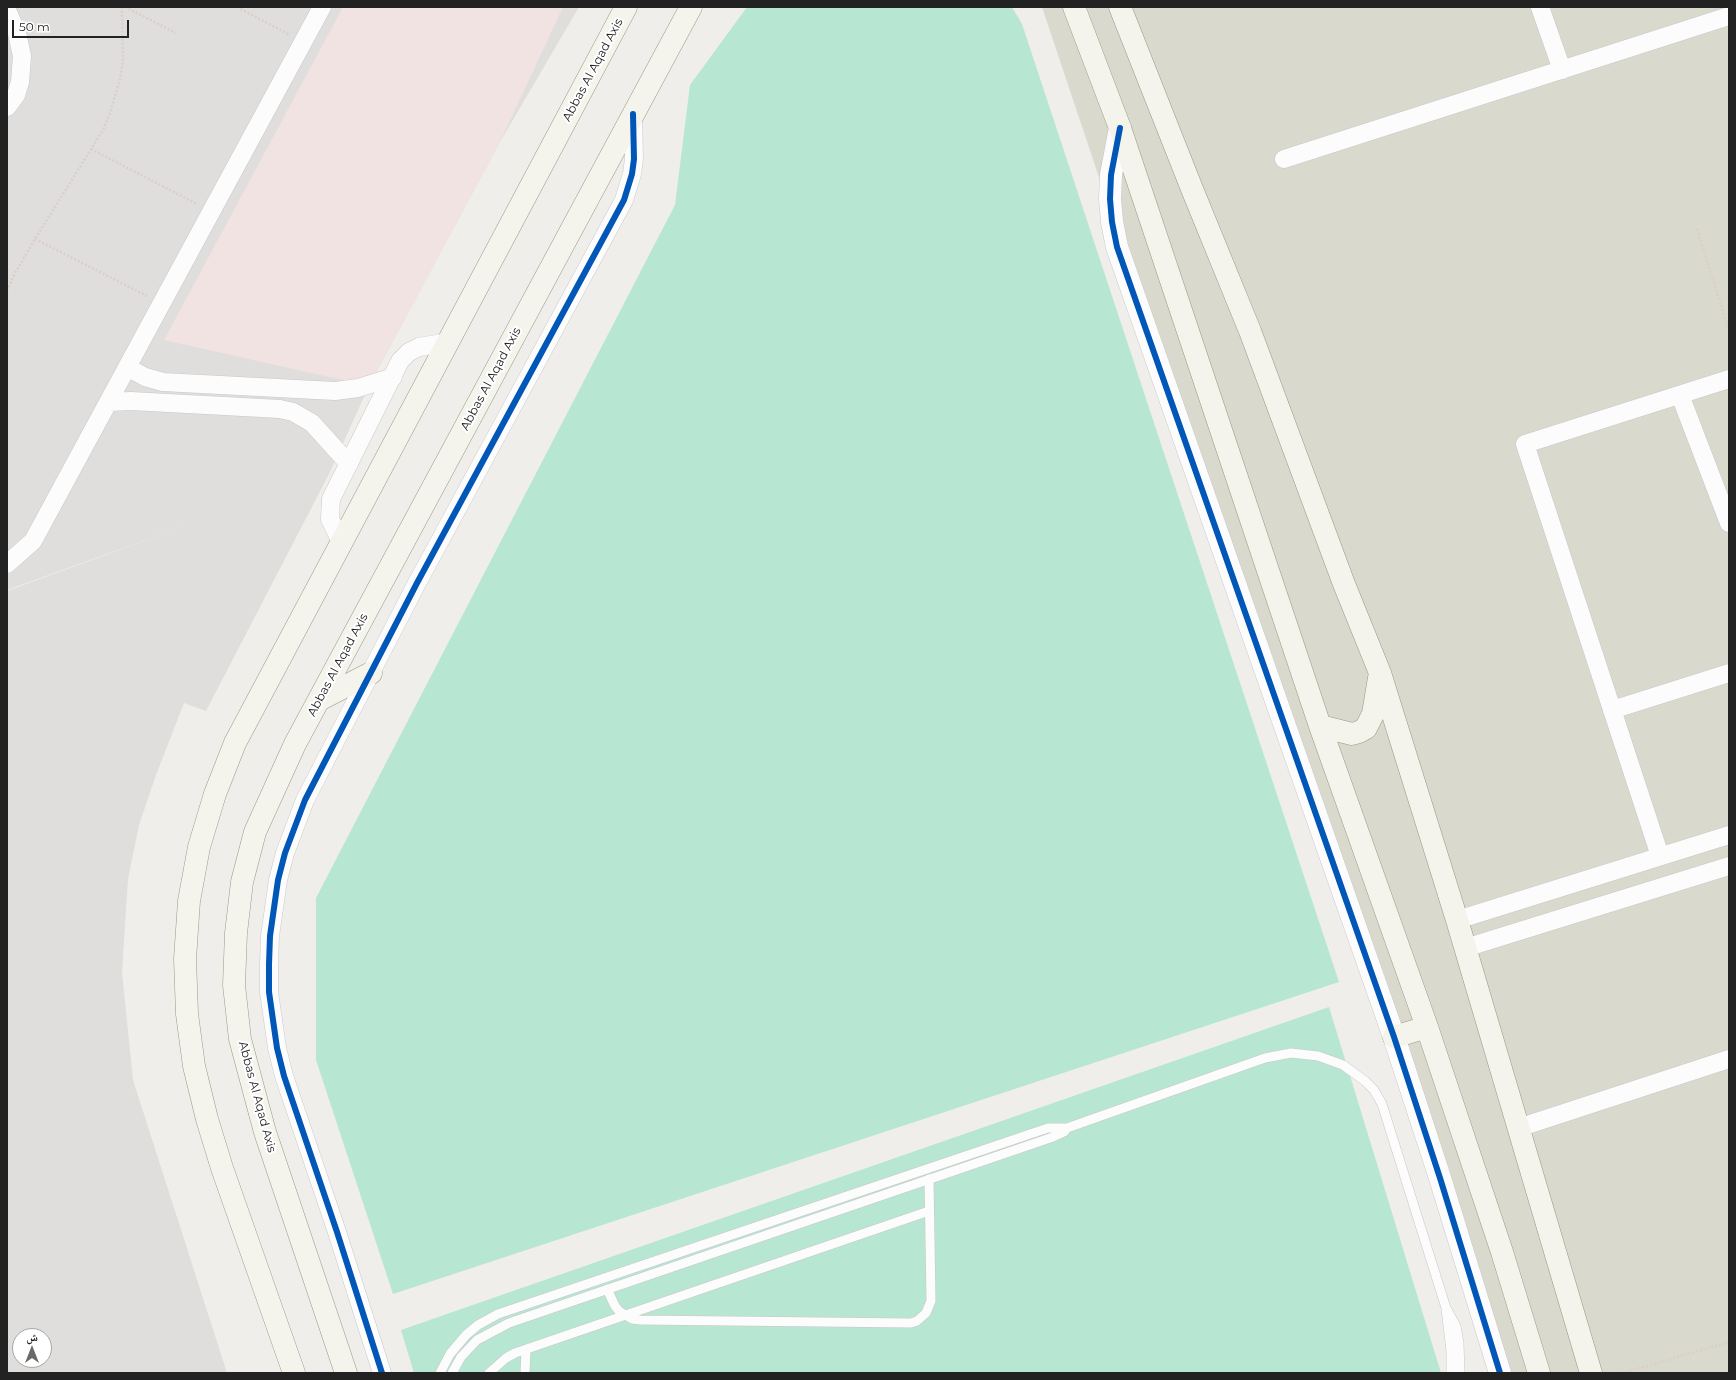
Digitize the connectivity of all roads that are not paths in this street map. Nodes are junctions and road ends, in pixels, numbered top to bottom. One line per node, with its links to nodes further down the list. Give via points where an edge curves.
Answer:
1 (322, 7): 15 (street)
2 (626, 7): 14 (main road, Abbas Al Aqad Axis)
3 (691, 7): 11 (main road, Abbas Al Aqad Axis)
4 (1074, 7): 12 (main road)
5 (1120, 7): 31 (main road, via 1250,331)
6 (1540, 7): 9 (street)
7 (7, 10): 10 (street, via 17,33 22,56 20,82)
8 (1729, 16): 9 (street)
9 (1562, 70): 13 (street)
10 (7, 107)
11 (633, 114): 30 (street, via 634,159 624,200 417,582); 33 (main road, Abbas Al Aqad Axis)
12 (1120, 128): 35 (main road); 42 (street, via 1111,175 1110,199 1117,247)
13 (1284, 159)
14 (449, 342): 16 (street, via 419,347 409,352 400,361); 28 (main road, Abbas Al Aqad Axis)
15 (127, 367): 18 (street, via 154,380); 22 (street)
16 (393, 377): 20 (street, via 368,386 341,391); 26 (street)
17 (1729, 379): 21 (street)
18 (180, 382): 19 (street); 23 (street)
19 (216, 384): 20 (street); 24 (street)
20 (257, 386): 25 (street)
21 (1680, 395): 27 (street); 34 (street, via 1524,444)
22 (109, 402): 23 (street); 29 (street, via 33,541)
23 (179, 403): 24 (street)
24 (216, 405): 25 (street)
25 (257, 407): 26 (street, via 280,409 303,417 321,432)
26 (349, 464): 28 (street, via 330,506 330,519)
27 (1729, 523)
28 (342, 544): 53 (main road, Abbas Al Aqad Axis, via 235,743 214,794 199,847 189,901 187,1014 194,1066 207,1119)
29 (7, 564)
30 (371, 673): 33 (main road); 55 (street, via 294,826 285,853 273,908 269,964 272,1020 284,1076 338,1232)
31 (1380, 673): 35 (main road, via 1373,714 1366,728 1352,734); 39 (main road)
32 (1729, 673): 34 (street)
33 (319, 700): 54 (main road, Abbas Al Aqad Axis, via 274,787 255,832 242,882 236,933 234,985 240,1039 252,1090)
34 (1612, 710): 37 (street)
35 (1320, 726): 41 (main road)
36 (1729, 835): 37 (street)
37 (1660, 856): 39 (street)
38 (1729, 866): 40 (street)
39 (1457, 920): 40 (main road)
40 (1465, 948): 45 (main road)
41 (1427, 1026): 42 (main road); 62 (main road)
42 (1394, 1037): 52 (street, via 1440,1178)
43 (1729, 1059): 45 (street)
44 (1067, 1128): 46 (lane, via 1052,1137); 49 (lane, via 1278,1055 1291,1053 1318,1056 1343,1065 1365,1080 1382,1104); 56 (lane, via 1048,1128 498,1314 466,1335 450,1354)
45 (1518, 1128): 63 (main road)
46 (929, 1179): 47 (lane); 48 (lane)
47 (929, 1211): 50 (lane); 50 (lane, via 931,1301 926,1313 911,1324 640,1320)
48 (607, 1289): 50 (lane, via 615,1306); 57 (lane, via 492,1330 469,1347)
49 (1446, 1308): 60 (lane); 61 (lane, via 1458,1336)
50 (625, 1315): 51 (lane)
51 (526, 1350): 58 (lane, via 506,1358); 59 (lane)
52 (1498, 1371)
53 (294, 1373)
54 (346, 1373)
55 (382, 1373)
56 (440, 1373)
57 (452, 1373)
58 (490, 1373)
59 (525, 1373)
60 (1451, 1373)
61 (1460, 1373)
62 (1539, 1373)
63 (1591, 1373)

